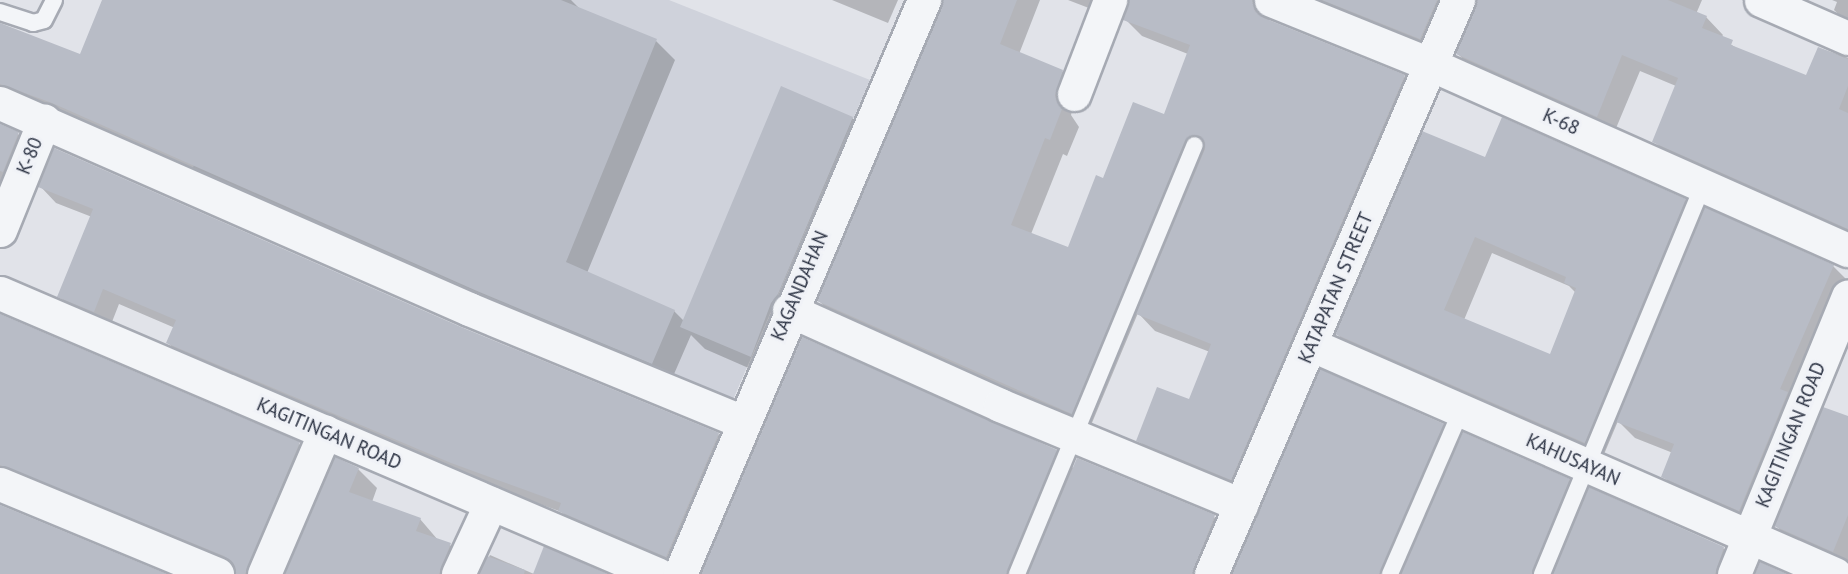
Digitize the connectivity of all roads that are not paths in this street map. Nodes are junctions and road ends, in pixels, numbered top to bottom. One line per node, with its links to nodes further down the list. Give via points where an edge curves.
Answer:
1 (54, 0): 7 (lane, via 44,20 33,23)
2 (924, 0): 19 (street, KAGANDAHAN)
3 (1110, 0): 10 (street)
4 (1271, 0): 9 (street, K-68)
5 (1458, 0): 9 (street, KATAPATAN STREET)
6 (1761, 0): 8 (street)
7 (0, 12)
8 (1848, 38)
9 (1432, 65): 14 (street, K-68); 20 (street, KATAPATAN STREET)
10 (1074, 94)
11 (0, 103): 12 (street)
12 (44, 121): 15 (street, K-80); 22 (street, via 469,309)
13 (1195, 145): 24 (lane)
14 (1703, 185): 16 (street, K-68); 25 (lane)
15 (0, 230)
16 (1848, 250)
17 (0, 293): 23 (street, KAGITINGAN ROAD)
18 (1848, 296): 29 (street, KAGITINGAN ROAD)
19 (789, 310): 22 (street, KAGANDAHAN); 24 (street)
20 (1312, 345): 21 (street, KAHUSAYAN); 28 (street, KATAPATAN STREET)
21 (1461, 411): 25 (street, KAHUSAYAN); 37 (lane)
22 (743, 422): 34 (street, KAGANDAHAN)
23 (324, 432): 27 (street, KAGITINGAN ROAD); 31 (street)
24 (1075, 436): 28 (street); 35 (lane)
25 (1588, 466): 29 (street, KAHUSAYAN); 38 (lane)
26 (0, 484): 30 (street)
27 (491, 503): 32 (street); 33 (street, KAGITINGAN ROAD)
28 (1241, 505): 36 (street, KATAPATAN STREET)
29 (1749, 537): 39 (street, KAGITINGAN ROAD); 40 (street, KAHUSAYAN)
30 (217, 574)
31 (264, 574)
32 (458, 574)
33 (657, 574)
34 (680, 574)
35 (1017, 574)
36 (1211, 574)
37 (1390, 574)
38 (1542, 574)
39 (1734, 574)
40 (1835, 574)

